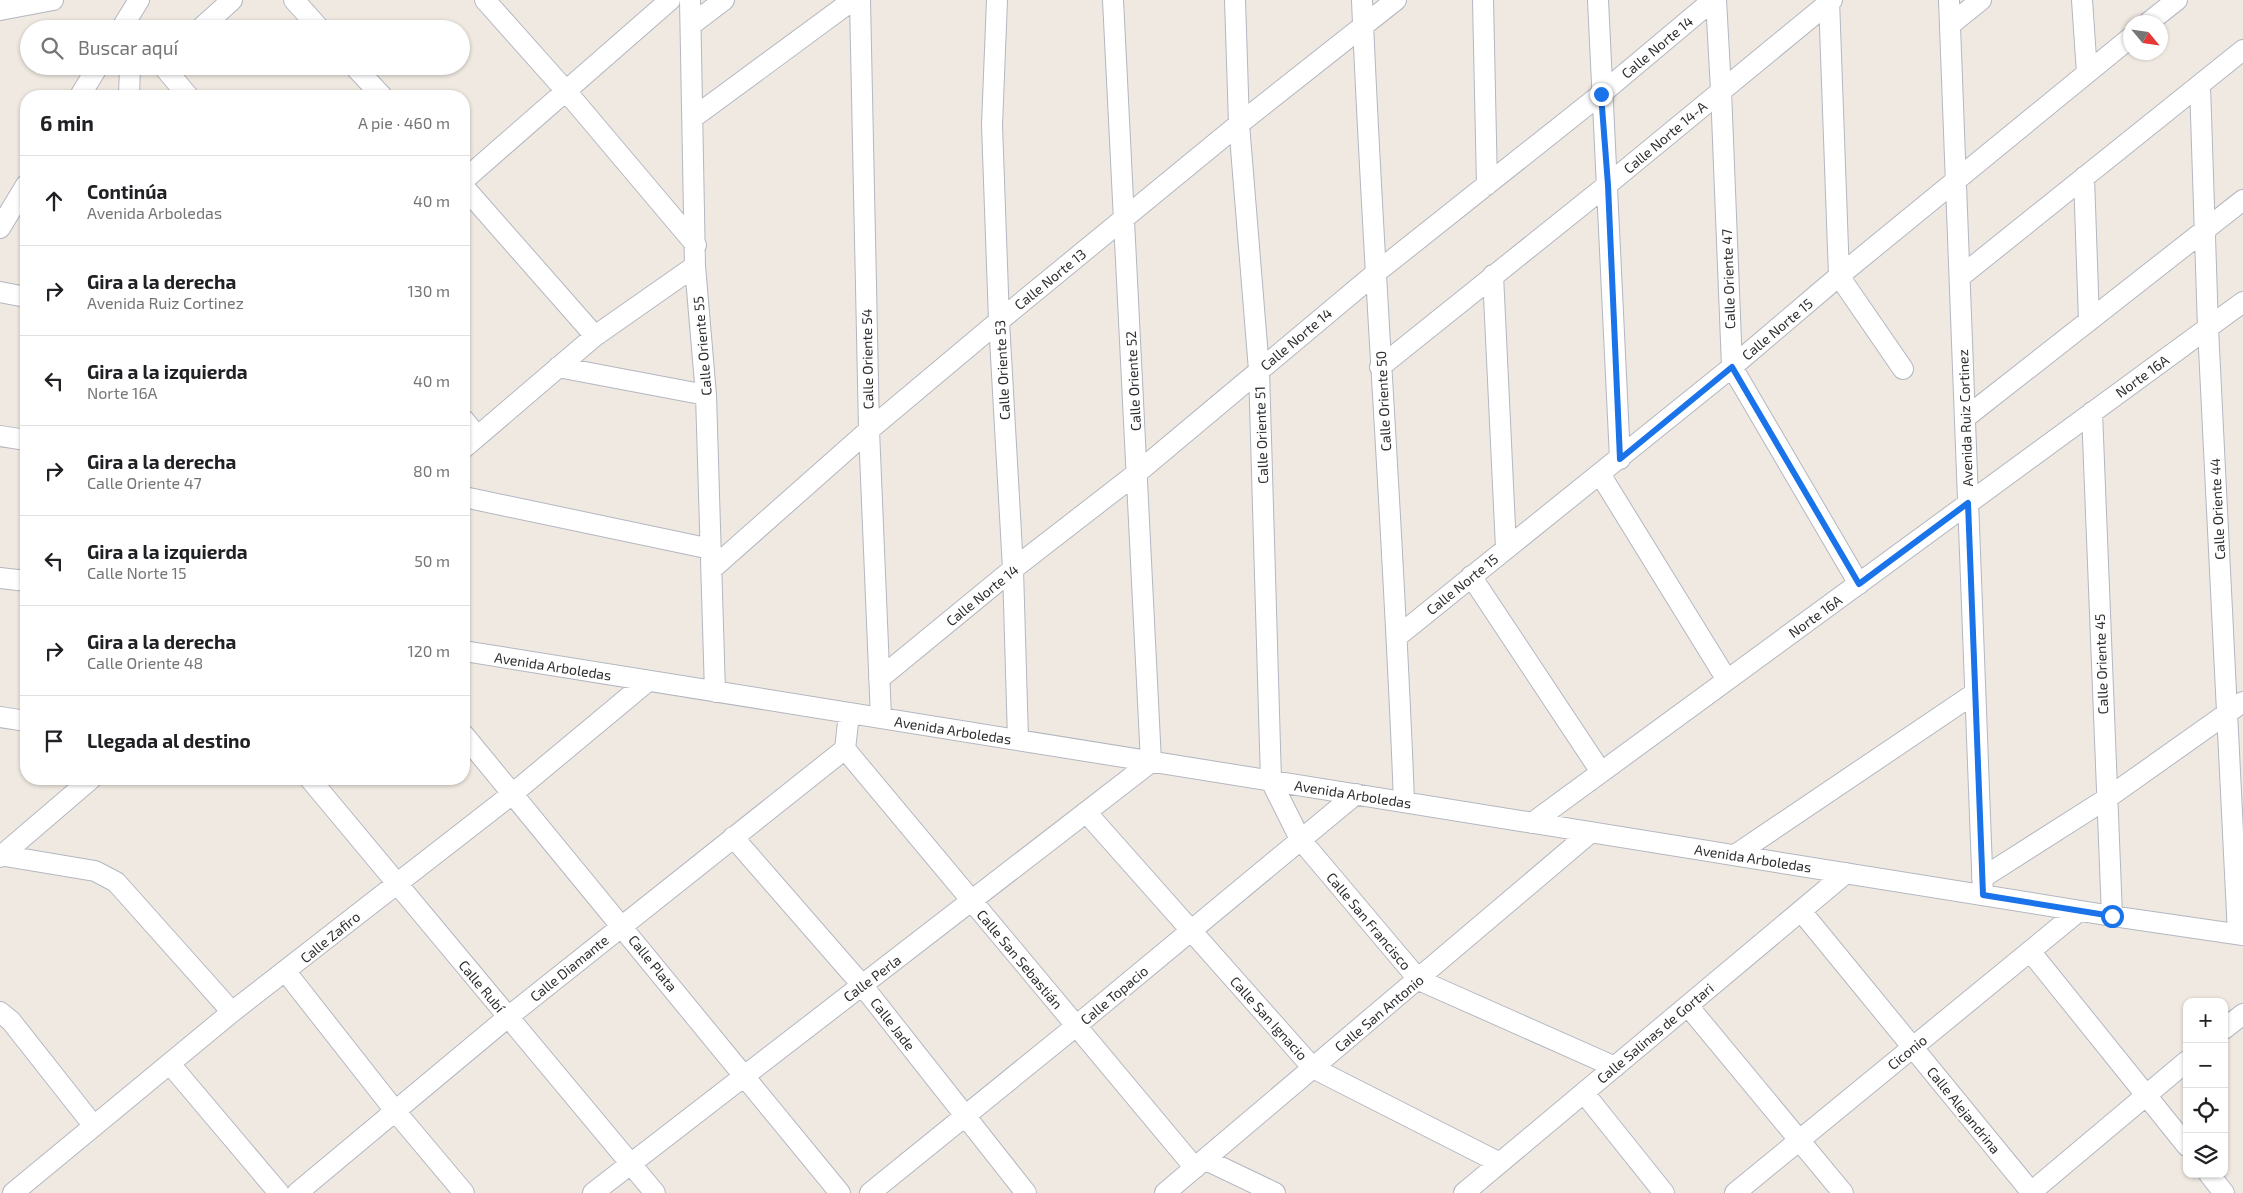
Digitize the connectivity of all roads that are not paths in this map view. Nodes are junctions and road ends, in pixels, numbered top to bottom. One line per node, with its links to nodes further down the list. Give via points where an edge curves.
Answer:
1 (53, 0): 24 (street)
2 (139, 0): 26 (street)
3 (232, 0): 27 (street)
4 (294, 0): 28 (street)
5 (485, 0): 45 (street)
6 (670, 0): 45 (street)
7 (690, 0): 30 (street, Calle Oriente 55)
8 (724, 0): 30 (street)
9 (853, 0): 47 (street)
10 (860, 0): 81 (street, Calle Oriente 54)
11 (997, 0): 69 (street, Calle Oriente 53, via 992,126)
12 (1113, 0): 57 (street, Calle Oriente 52)
13 (1234, 0): 48 (street, Calle Oriente 51)
14 (1362, 0): 29 (street, Calle Oriente 50)
15 (1396, 0): 29 (street, Calle Norte 13)
16 (1483, 0): 52 (street)
17 (1598, 0): 46 (street)
18 (1714, 0): 44 (street, Calle Oriente 47); 46 (street, Calle Norte 14)
19 (1949, 0): 31 (street, Avenida Ruiz Cortinez)
20 (1981, 0): 31 (street)
21 (2082, 0): 34 (street)
22 (2177, 0): 25 (street)
23 (1830, 1): 44 (street, Calle Norte 14-A); 64 (street)
24 (0, 10)
25 (2158, 15)
26 (129, 20)
27 (210, 20)
28 (312, 20)
29 (1363, 24): 48 (street, Calle Norte 13); 62 (street, Calle Oriente 50)
30 (691, 25): 47 (street, Calle Oriente 55)
31 (1950, 25): 51 (street, Avenida Ruiz Cortinez)
32 (2123, 44): 34 (street, Calle Norte 15)
33 (2243, 50): 39 (street)
34 (2087, 73): 51 (street, Calle Norte 15)
35 (93, 75): 40 (street)
36 (130, 75): 41 (street)
37 (170, 75): 42 (street)
38 (362, 75): 43 (street)
39 (2200, 84): 50 (street); 59 (street, Calle Oriente 44)
40 (84, 90)
41 (129, 90)
42 (183, 90)
43 (376, 90)
44 (1722, 90): 53 (street, Calle Norte 14-A); 75 (street, Calle Oriente 47)
45 (566, 91): 49 (street); 60 (street)
46 (1601, 94): 52 (street, Calle Norte 14); 53 (street)
47 (694, 117): 60 (street, Calle Oriente 55)
48 (1239, 124): 57 (street, Calle Norte 13); 77 (street, Calle Oriente 51)
49 (470, 175)
50 (2084, 178): 65 (street); 70 (street)
51 (1956, 180): 64 (street, Calle Norte 15); 65 (street, Avenida Ruiz Cortinez)
52 (1487, 185): 62 (street, Calle Norte 14)
53 (1608, 185): 63 (street, Calle Norte 14-A); 85 (street)
54 (470, 194): 72 (street)
55 (20, 195): 58 (street)
56 (2243, 200): 59 (street)
57 (1124, 220): 69 (street, Calle Norte 13); 86 (street, Calle Oriente 52)
58 (0, 228)
59 (2204, 230): 70 (street); 71 (street, Calle Oriente 44)
60 (696, 245): 61 (street, Calle Oriente 55)
61 (695, 266): 72 (street); 78 (street, Calle Oriente 55)
62 (1376, 272): 74 (street, Calle Oriente 50); 77 (street, Calle Norte 14)
63 (1493, 275): 74 (street, Calle Norte 14-A); 90 (street)
64 (1839, 276): 75 (street, Calle Norte 15); 76 (street)
65 (1960, 277): 80 (street, Avenida Ruiz Cortinez)
66 (0, 292): 67 (street)
67 (20, 296)
68 (2243, 302): 71 (street, Norte 16A)
69 (999, 321): 81 (street, Calle Norte 13); 93 (street, Calle Oriente 53)
70 (2089, 321): 80 (street)
71 (2208, 328): 79 (street, Norte 16A); 105 (street, Calle Oriente 44)
72 (595, 336): 73 (street)
73 (558, 367): 78 (street); 84 (street)
74 (1380, 367): 98 (street, Calle Oriente 50)
75 (1732, 367): 85 (street, Calle Norte 15); 97 (street, Calle Oriente 47)
76 (1903, 369)
77 (1259, 370): 86 (street, Calle Norte 14); 115 (street, Calle Oriente 51)
78 (706, 395): 91 (street, Calle Oriente 55)
79 (2092, 412): 89 (street, Norte 16A); 120 (street, Calle Oriente 45)
80 (1965, 418): 89 (street, Avenida Ruiz Cortinez)
81 (869, 430): 92 (street, Calle Norte 13); 100 (street, Calle Oriente 54)
82 (0, 436): 83 (street)
83 (20, 439)
84 (471, 442)
85 (1620, 459): 87 (street, Calle Norte 15)
86 (1137, 473): 93 (street, Calle Norte 14); 113 (street, Calle Oriente 52)
87 (1600, 474): 90 (street, Calle Norte 15); 101 (street)
88 (470, 498): 91 (street)
89 (1968, 503): 97 (street, Norte 16A); 104 (street, Avenida Ruiz Cortinez)
90 (1506, 548): 94 (street, Calle Norte 15)
91 (711, 549): 92 (street, Calle Oriente 55)
92 (712, 569): 103 (street, Calle Oriente 55)
93 (1013, 569): 100 (street, Calle Norte 14); 110 (street, Calle Oriente 53)
94 (1472, 576): 98 (street, Calle Norte 15); 114 (street)
95 (0, 578): 96 (street)
96 (20, 579)
97 (1859, 584): 101 (street, Norte 16A)
98 (1398, 636): 121 (street, Calle Oriente 50)
99 (470, 652): 102 (street, Avenida Arboledas)
100 (879, 679): 108 (street, Calle Oriente 54)
101 (1727, 680): 114 (street, Norte 16A)
102 (648, 681): 103 (street, Avenida Arboledas); 119 (street, Calle Zafiro)
103 (715, 692): 106 (street, Avenida Arboledas)
104 (1975, 694): 127 (street); 131 (street, Avenida Ruiz Cortinez)
105 (2235, 708): 120 (street); 138 (street, Calle Oriente 44)
106 (850, 714): 108 (street, Avenida Arboledas); 112 (street)
107 (0, 717): 109 (street)
108 (881, 718): 110 (street, Avenida Arboledas)
109 (20, 720)
110 (1018, 740): 113 (street, Avenida Arboledas)
111 (470, 743): 119 (street, Calle Plata)
112 (845, 749): 125 (street, Calle Diamante); 132 (street, Calle San Sebastián)
113 (1151, 762): 115 (street, Avenida Arboledas); 122 (street, Calle Perla)
114 (1601, 772): 123 (street, Norte 16A)
115 (1271, 781): 118 (street, Avenida Arboledas); 126 (street, Calle San Francisco)
116 (84, 785): 128 (street)
117 (315, 785): 130 (street, Calle Rubí)
118 (1356, 794): 121 (street, Avenida Arboledas); 126 (street, Calle Topacio)
119 (511, 795): 130 (street, Calle Zafiro); 136 (street, Calle Plata)
120 (2106, 798): 131 (street); 135 (street, Calle Oriente 45)
121 (1404, 802): 123 (street, Avenida Arboledas)
122 (1086, 812): 132 (street, Calle Perla); 137 (street, Calle San Ignacio)
123 (1532, 823): 124 (street, Avenida Arboledas)
124 (1591, 832): 127 (street, Avenida Arboledas); 141 (street, Calle San Antonio)
125 (733, 836): 136 (street, Calle Diamante); 142 (street, Calle Jade)
126 (1300, 840): 137 (street, Calle Topacio); 141 (street, Calle San Francisco)
127 (1735, 855): 129 (street, Avenida Arboledas)
128 (1, 856): 145 (street, via 96,872 116,882)
129 (1846, 873): 131 (street, Avenida Arboledas); 133 (street, Calle Salinas de Gortari)
130 (396, 884): 140 (street, Calle Zafiro); 147 (street, Calle Rubí)
131 (1983, 886): 134 (street, Avenida Arboledas)
132 (973, 902): 142 (street, Calle Perla); 148 (street, Calle San Sebastián)
133 (1801, 911): 143 (street, Calle Salinas de Gortari); 150 (street, Calle Alejandrina)
134 (2080, 911): 135 (street, Avenida Arboledas); 139 (street, Ciconio)
135 (2112, 916): 138 (street, Avenida Arboledas)
136 (622, 926): 147 (street, Calle Diamante); 155 (street, Calle Plata)
137 (1191, 930): 148 (street, Calle Topacio); 153 (street, Calle San Ignacio)
138 (2241, 933)
139 (2030, 951): 150 (street, Ciconio); 157 (street)
140 (286, 972): 145 (street, Calle Zafiro); 158 (street)
141 (1419, 980): 153 (street, Calle San Antonio); 154 (street, Calle San Francisco)
142 (862, 985): 155 (street, Calle Perla); 159 (street, Calle Jade)
143 (1688, 1006): 154 (street, Calle Salinas de Gortari); 161 (street)
144 (0, 1012): 160 (street, via 11,1021)
145 (232, 1012): 151 (street, Calle Zafiro)
146 (2243, 1014): 149 (street)
147 (508, 1017): 158 (street, Calle Diamante); 164 (street, Calle Rubí)
148 (1076, 1026): 159 (street, Calle Topacio); 165 (street, Calle San Sebastián)
149 (2228, 1027)
150 (1913, 1047): 161 (street, Ciconio); 182 (street, Calle Alejandrina)
151 (170, 1064): 160 (street, Calle Zafiro); 169 (street)
152 (2183, 1064): 157 (street)
153 (1313, 1068): 163 (street, Calle San Ignacio); 165 (street, Calle San Antonio)
154 (1615, 1068): 156 (street, Calle Salinas de Gortari)
155 (744, 1076): 164 (street, Calle Perla); 174 (street, Calle Plata)
156 (1584, 1093): 163 (street, Calle Salinas de Gortari); 179 (street)
157 (2146, 1095): 162 (street); 182 (street)
158 (396, 1112): 170 (street, Calle Diamante); 171 (street)
159 (965, 1115): 175 (street, Calle Topacio); 176 (street, Calle Jade)
160 (93, 1125): 168 (street, Calle Zafiro)
161 (1799, 1140): 180 (street, Ciconio); 181 (street)
162 (2183, 1141)
163 (1500, 1163): 167 (street, Calle Salinas de Gortari)
164 (631, 1164): 172 (street, Calle Perla); 173 (street, Calle Rubí)
165 (1200, 1164): 177 (street, Calle San Antonio); 178 (street, Calle San Sebastián)
166 (2212, 1178): 183 (street)
167 (1469, 1192)
168 (13, 1193)
169 (279, 1193)
170 (297, 1193)
171 (464, 1193)
172 (593, 1193)
173 (655, 1193)
174 (840, 1193)
175 (870, 1193)
176 (1026, 1193)
177 (1165, 1193)
178 (1276, 1193)
179 (1664, 1193)
180 (1735, 1193)
181 (1843, 1193)
182 (2031, 1193)
183 (2224, 1193)

